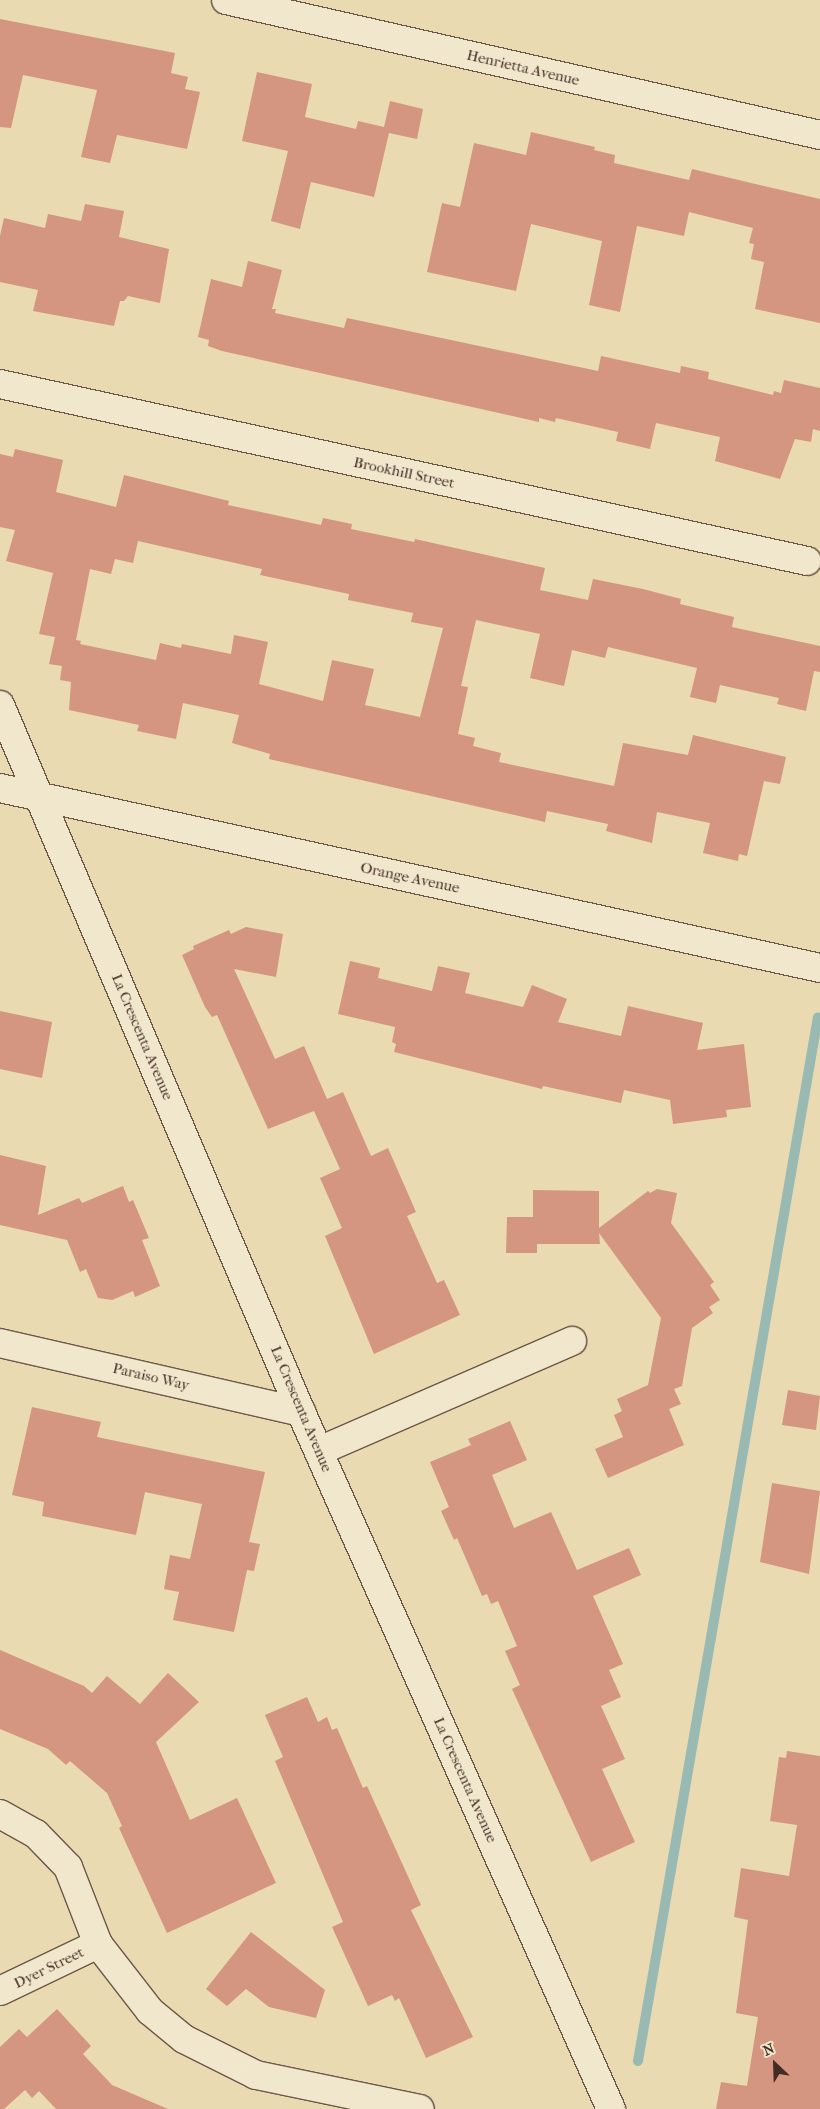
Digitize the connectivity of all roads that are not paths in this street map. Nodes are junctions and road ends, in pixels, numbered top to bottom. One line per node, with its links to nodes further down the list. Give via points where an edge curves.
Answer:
1 (226, 0): 2 (street, Henrietta Avenue)
2 (820, 135)
3 (0, 384): 4 (street, Brookhill Street)
4 (808, 561)
5 (0, 705): 7 (street, La Crescenta Avenue)
6 (0, 788): 7 (street, Orange Avenue)
7 (41, 797): 8 (street, Orange Avenue); 11 (street, La Crescenta Avenue)
8 (820, 968)
9 (572, 1341): 12 (street)
10 (0, 1343): 11 (street, Paraiso Way)
11 (301, 1412): 12 (street, La Crescenta Avenue)
12 (318, 1451): 17 (street, La Crescenta Avenue)
13 (0, 1814): 14 (street, via 36,1834 68,1867)
14 (98, 1944): 15 (street, Dyer Street); 16 (street, via 150,2011 184,2039 218,2057 256,2075)
15 (0, 1991)
16 (420, 2109)
17 (612, 2109)

